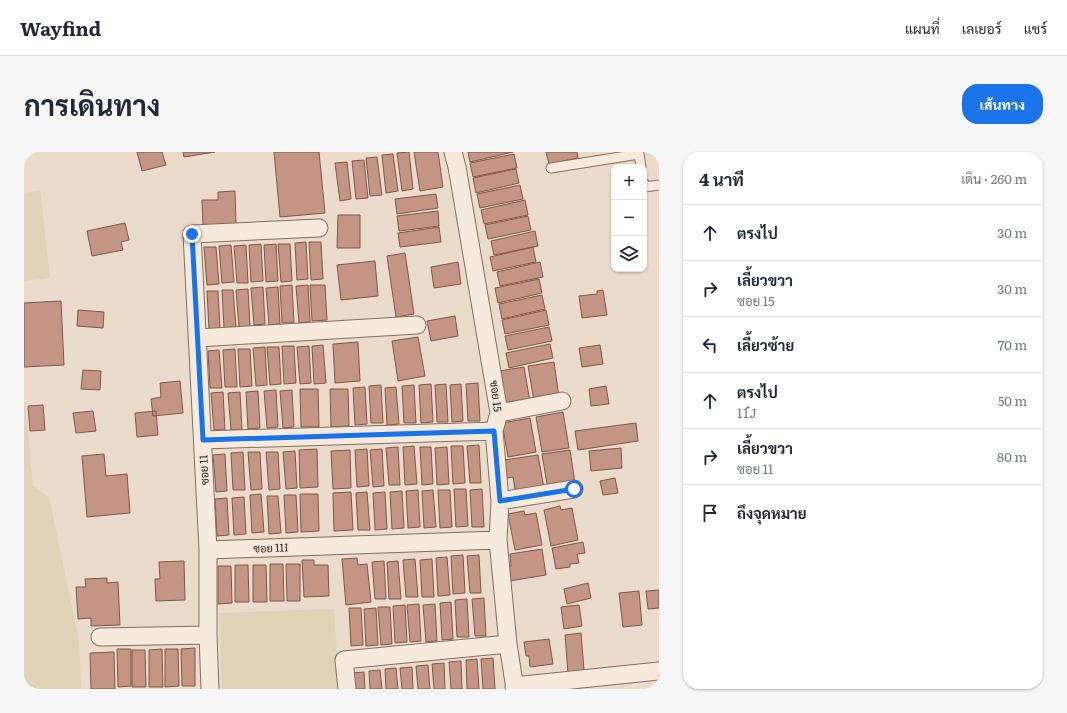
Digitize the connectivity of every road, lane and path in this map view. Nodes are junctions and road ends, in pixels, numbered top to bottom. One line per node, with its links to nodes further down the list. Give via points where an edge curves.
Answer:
1 (453, 152): 10 (street, ซอย 15)
2 (641, 164): 3 (lane, via 639,154)
3 (551, 168)
4 (659, 185): 5 (lane)
5 (647, 187)
6 (319, 228): 8 (street, ซอย 11, via 192,234)
7 (417, 325): 8 (street)
8 (198, 338): 12 (street, ซอย 11)
9 (562, 401): 10 (street)
10 (499, 413): 11 (street, ซอย 15)
11 (494, 431): 12 (street); 14 (street, ซอย 15)
12 (203, 440): 16 (street, ซอย 11)
13 (574, 489): 14 (street)
14 (500, 501): 15 (street, ซอย 15)
15 (498, 540): 16 (street, ซอย 11I); 19 (street, ซอย 15)
16 (208, 550): 17 (street, ซอย 11)
17 (208, 635): 18 (street); 22 (street, ซอย 11)
18 (100, 637)
19 (508, 644): 21 (street, ซอย 15); 23 (street, via 344,660)
20 (659, 671): 21 (street)
21 (514, 687)
22 (210, 689)
23 (347, 689)

